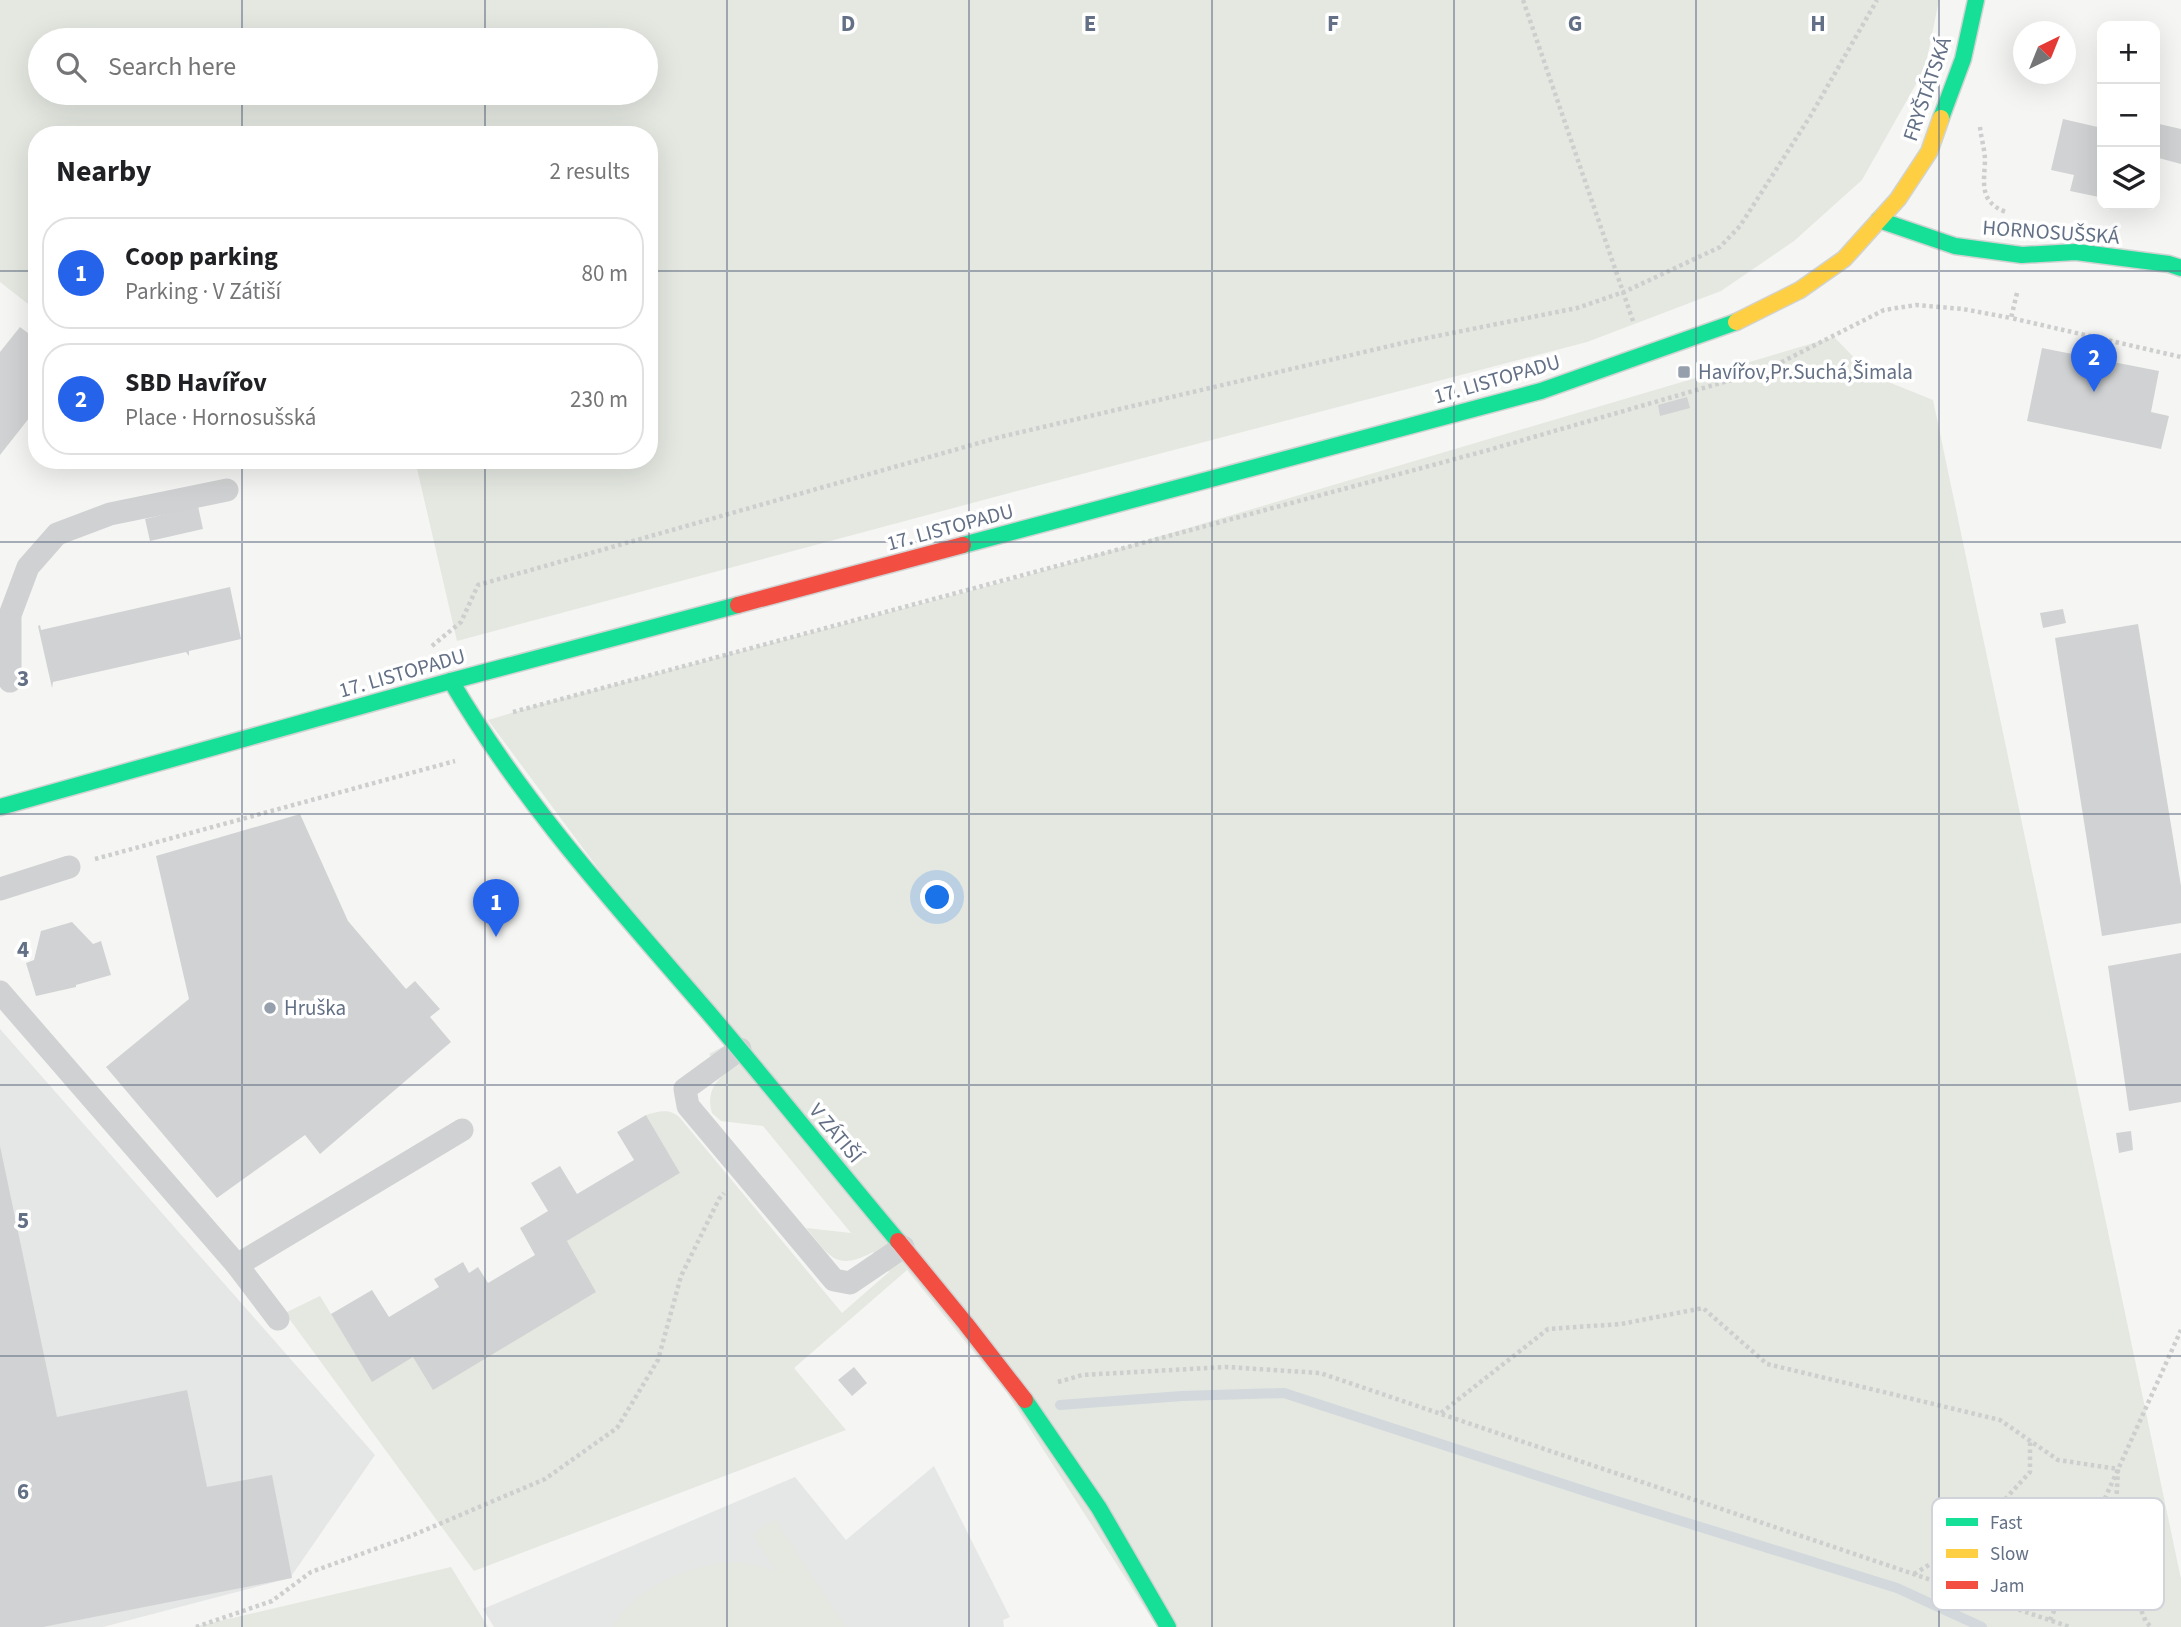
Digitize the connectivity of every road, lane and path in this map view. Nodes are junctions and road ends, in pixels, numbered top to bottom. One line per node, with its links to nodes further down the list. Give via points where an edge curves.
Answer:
1 (1523, 0): 9 (path)
2 (1877, 0): 9 (path, via 1740,226 1720,247)
3 (1976, 0): 6 (street, FRYŠTÁTSKÁ, via 1963,59 1929,152)
4 (1980, 126): 5 (path, via 1983,186 1994,206)
5 (2014, 214)
6 (1879, 220): 7 (street, HORNOSUŠSKÁ, via 1955,246 2022,255 2076,252); 11 (street, 17. LISTOPADU, via 1844,259 1800,290 1733,323)
7 (2181, 268)
8 (2019, 284): 10 (path)
9 (1624, 292): 11 (path); 14 (path, via 1577,308 1408,342 999,437 478,585 461,622)
10 (2011, 318): 12 (path); 17 (path, via 1916,305 1884,310 1766,370 1472,455 538,705 505,715)
11 (1643, 355): 16 (street, 17. LISTOPADU, via 1541,391)
12 (2181, 357)
13 (228, 490): 15 (lane, via 110,514 57,534 27,567 10,615)
14 (425, 651)
15 (10, 681)
16 (451, 681): 17 (street, V ZÁTIŠÍ); 18 (street, 17. LISTOPADU)
17 (485, 738): 19 (path, via 469,758); 22 (street, V ZÁTIŠÍ, via 608,897)
18 (0, 807)
19 (69, 867): 20 (lane)
20 (0, 889)
21 (0, 992): 26 (lane)
22 (740, 1049): 24 (lane, via 685,1088 688,1106); 25 (street, V ZÁTIŠÍ)
23 (462, 1130): 26 (lane)
24 (743, 1172): 25 (lane, via 834,1280 850,1283); 43 (path, via 719,1199 681,1276 658,1360 617,1428 545,1479 311,1572 272,1601)
25 (903, 1247): 29 (street, V ZÁTIŠÍ)
26 (237, 1265): 27 (lane)
27 (278, 1319)
28 (2181, 1330): 32 (path)
29 (1021, 1394): 30 (path, via 1082,1374 1226,1367 1320,1373); 44 (street, V ZÁTIŠÍ, via 1072,1467)
30 (1440, 1413): 31 (path, via 1548,1329 1621,1324 1703,1308 1767,1364 2000,1420); 37 (path)
31 (2030, 1441): 32 (path, via 2058,1460); 33 (path, via 2030,1472)
32 (2118, 1469): 34 (path); 35 (path)
33 (2006, 1498)
34 (2105, 1498)
35 (2116, 1498)
36 (1932, 1563): 37 (path)
37 (1914, 1574): 38 (path)
38 (1932, 1580)
39 (2020, 1610): 42 (path)
40 (2055, 1610): 42 (path)
41 (2141, 1610): 46 (path)
42 (2050, 1620): 45 (path)
43 (196, 1627)
44 (1168, 1627)
45 (2070, 1627)
46 (2151, 1627)

